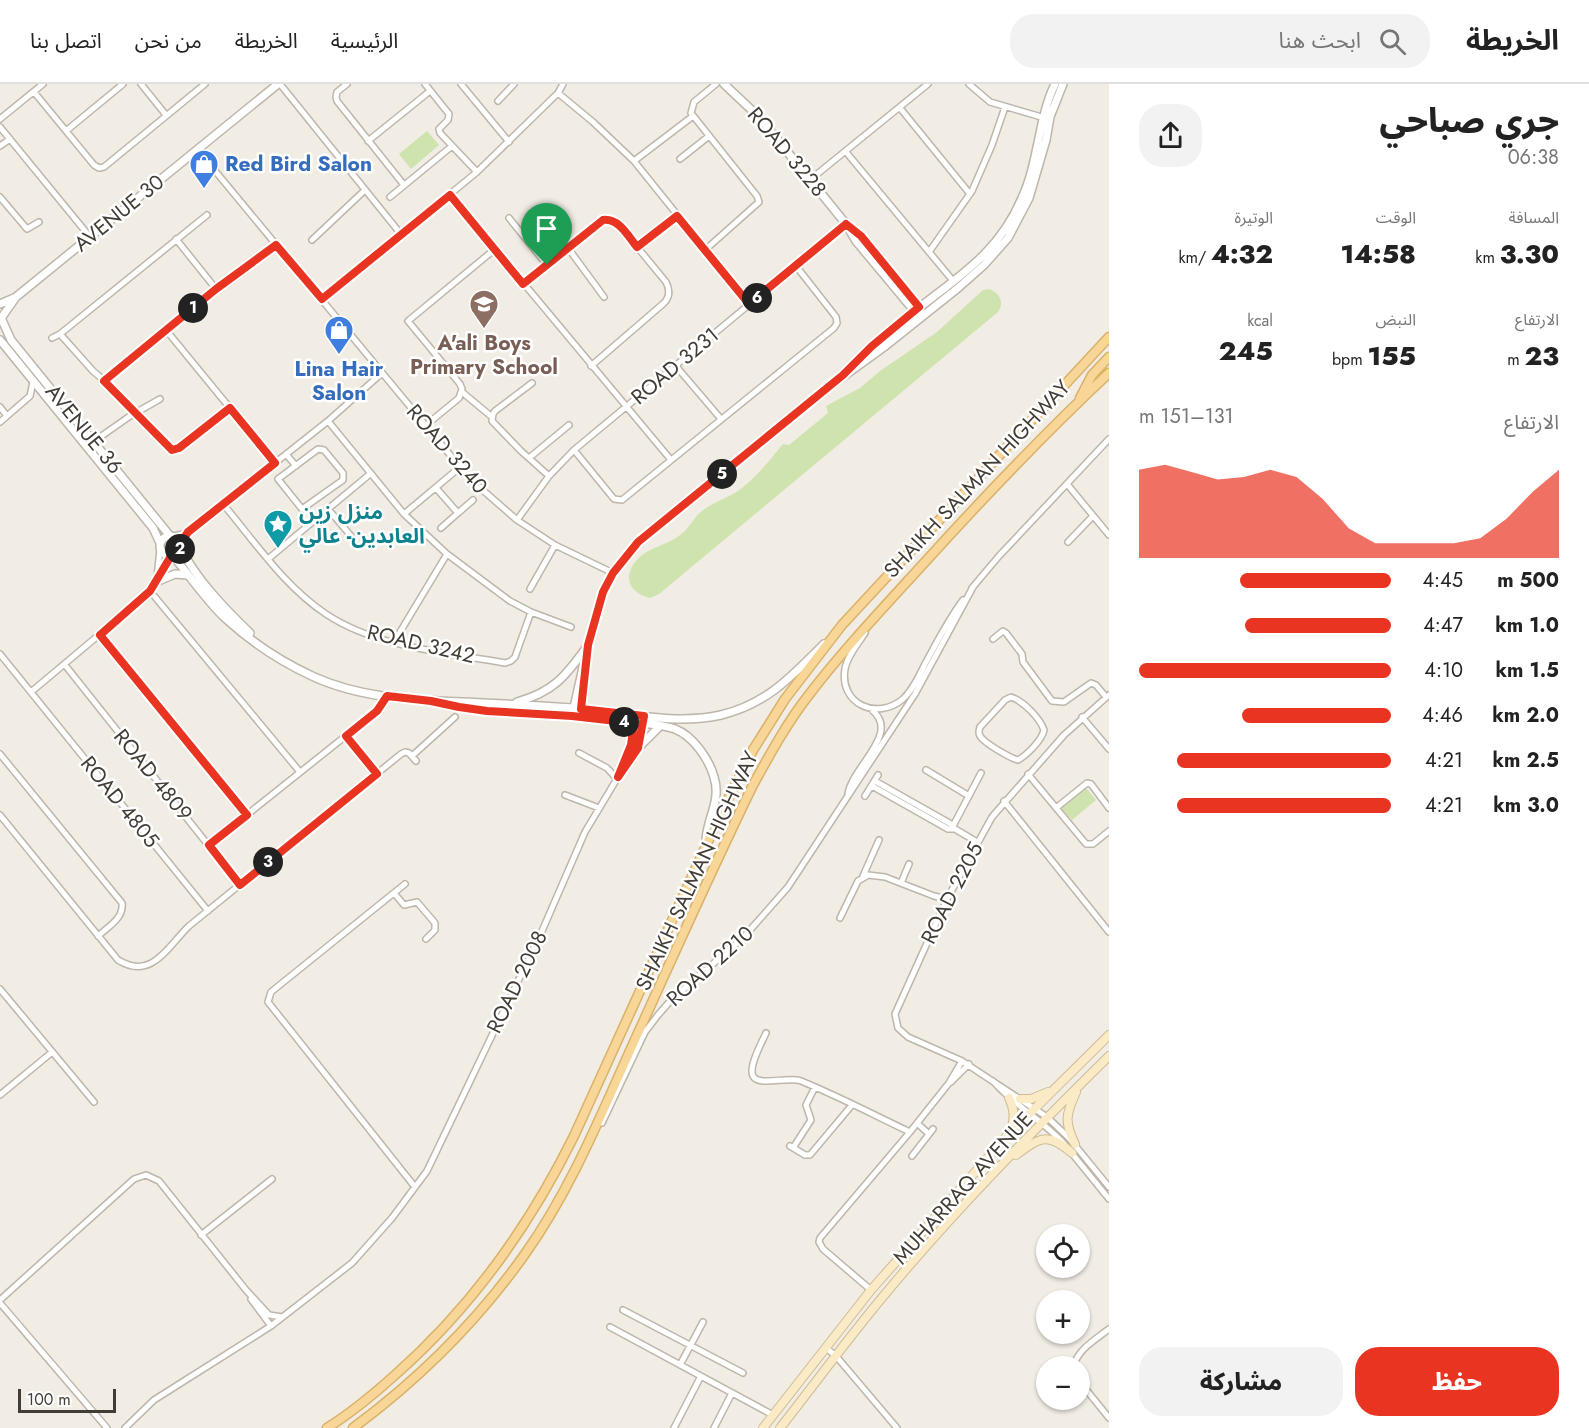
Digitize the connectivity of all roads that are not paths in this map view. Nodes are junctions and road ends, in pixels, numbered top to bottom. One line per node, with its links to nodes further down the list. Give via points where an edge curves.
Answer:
1 (43, 84): 18 (street)
2 (123, 84): 28 (street)
3 (141, 84): 23 (street)
4 (205, 84): 23 (street)
5 (279, 84): 35 (street, AVENUE 30); 42 (street)
6 (347, 84): 31 (street, via 336,97)
7 (425, 84): 17 (street)
8 (461, 84): 32 (street)
9 (514, 84): 20 (street)
10 (563, 84): 19 (street)
11 (716, 84): 24 (street, via 692,105)
12 (724, 84): 40 (street, ROAD 3228, via 759,117)
13 (928, 84): 22 (street)
14 (969, 84): 21 (street, via 990,102)
15 (1055, 84): 26 (street, via 1045,108)
16 (1063, 84): 26 (street)
17 (430, 91): 31 (street); 34 (street, via 449,112 439,132)
18 (34, 92): 25 (street); 28 (street)
19 (558, 93): 32 (street); 38 (street)
20 (498, 101)
21 (1005, 107): 26 (street); 43 (street)
22 (900, 108): 36 (street); 43 (street)
23 (166, 115): 28 (street, via 99,168)
24 (693, 116): 29 (street); 38 (street)
25 (0, 119)
26 (1047, 119): 65 (street, via 1022,198 1002,235)
27 (0, 127): 30 (street)
28 (66, 132)
29 (709, 136): 37 (street); 60 (street, via 759,200)
30 (10, 139): 33 (street); 53 (street)
31 (368, 141): 41 (street)
32 (509, 142): 39 (street)
33 (0, 146)
34 (452, 146): 39 (street); 41 (street)
35 (197, 149): 53 (street, AVENUE 30); 56 (street, ROAD 3240)
36 (846, 152): 40 (street); 61 (street)
37 (680, 159)
38 (634, 162): 48 (street)
39 (477, 172): 44 (street)
40 (811, 179): 51 (street, ROAD 3228)
41 (404, 185): 45 (street)
42 (365, 190): 52 (street); 55 (street)
43 (970, 194): 61 (street)
44 (450, 195): 52 (street); 59 (street)
45 (390, 197)
46 (1, 201): 50 (street, via 27,229)
47 (207, 214): 54 (street)
48 (677, 216): 57 (street); 60 (street)
49 (509, 218): 62 (street)
50 (39, 222)
51 (846, 224): 63 (street, ROAD 3231); 72 (street, ROAD 3228, via 861,236)
52 (400, 233): 69 (street)
53 (90, 237): 67 (street, AVENUE 30)
54 (176, 238): 66 (street); 77 (street)
55 (312, 240)
56 (276, 245): 66 (street); 69 (street, ROAD 3240)
57 (637, 247): 58 (street, via 617,222 607,219); 83 (street, via 666,282 668,297)
58 (568, 248): 62 (street); 68 (street)
59 (495, 249): 64 (street); 90 (street, via 408,321 460,384)
60 (705, 250): 71 (street)
61 (929, 252): 65 (street)
62 (547, 265): 64 (street)
63 (796, 266): 71 (street, ROAD 3231); 101 (street, via 836,317 837,325)
64 (523, 284): 83 (street)
65 (956, 285): 72 (street); 73 (street)
66 (216, 289): 75 (street)
67 (16, 297): 70 (street, AVENUE 30); 74 (street, AVENUE 30)
68 (604, 297)
69 (322, 299): 84 (street, ROAD 3240)
70 (0, 304)
71 (749, 304): 82 (street, ROAD 3231)
72 (917, 311): 73 (street); 76 (street); 86 (street)
73 (928, 312): 76 (street)
74 (1, 318): 129 (street, AVENUE 36, via 11,340)
75 (166, 330): 87 (street); 97 (street)
76 (904, 331): 86 (street)
77 (60, 334): 79 (street); 87 (street)
78 (1109, 337): 146 (main road, SHAIKH SALMAN HIGHWAY)
79 (52, 338)
80 (0, 340): 88 (street, AVENUE 36)
81 (1109, 357): 94 (main road, via 1089,380)
82 (675, 365): 95 (street, ROAD 3231); 101 (street)
83 (591, 366): 95 (street)
84 (382, 373): 102 (street); 105 (street, ROAD 3240)
85 (1109, 373): 94 (main road, SHAIKH SALMAN HIGHWAY)
86 (843, 375): 138 (street, via 638,542)
87 (104, 381): 98 (street)
88 (33, 382): 91 (street, AVENUE 36); 92 (street)
89 (532, 383): 100 (street)
90 (462, 392): 100 (street); 105 (street)
91 (45, 395): 92 (street); 133 (street, AVENUE 36, via 153,528)
92 (30, 396): 99 (street)
93 (160, 399): 98 (street)
94 (1079, 401): 145 (main road, SHAIKH SALMAN HIGHWAY)
95 (626, 406): 108 (street, ROAD 3231); 111 (street)
96 (0, 407): 99 (street)
97 (230, 408): 98 (street, via 172,450); 112 (street)
98 (136, 413): 106 (street)
99 (7, 416): 103 (street)
100 (492, 417): 110 (street)
101 (721, 420): 111 (street)
102 (327, 421): 109 (street); 115 (street)
103 (0, 422)
104 (569, 424): 110 (street)
105 (425, 426): 114 (street, ROAD 3240)
106 (103, 435)
107 (1109, 439): 117 (street, ROAD 2210)
108 (574, 450): 111 (street, via 618,501); 116 (street, ROAD 3231)
109 (286, 454): 112 (street); 113 (street)
110 (529, 458): 116 (street)
111 (671, 460)
112 (275, 463): 120 (street)
113 (296, 466): 113 (street, via 278,480 302,509 343,480 343,473 321,448)
114 (459, 468): 118 (street); 125 (street, ROAD 3240)
115 (370, 474): 121 (street); 123 (street)
116 (549, 476): 125 (street, ROAD 3231)
117 (1067, 484): 124 (street); 141 (street, ROAD 2210)
118 (436, 488): 122 (street); 123 (street)
119 (473, 500): 122 (street)
120 (223, 504): 127 (street); 137 (street, ROAD 3242)
121 (328, 509): 130 (street); 137 (street)
122 (458, 513): 126 (street)
123 (404, 514): 135 (street)
124 (1093, 516): 128 (street); 131 (street)
125 (517, 520): 132 (street, ROAD 3240)
126 (441, 528)
127 (188, 532): 129 (street); 134 (street)
128 (1109, 535)
129 (172, 536): 133 (street, via 164,537); 134 (street)
130 (351, 536)
131 (1068, 542)
132 (555, 545): 138 (street, ROAD 3240); 142 (street)
133 (160, 546): 136 (street, via 164,555); 140 (street)
134 (180, 546): 136 (street); 153 (street, via 196,573 229,612)
135 (447, 554): 144 (street); 150 (street)
136 (172, 556): 139 (street); 140 (street)
137 (268, 559): 150 (street, ROAD 3242, via 327,615)
138 (613, 573): 151 (street, via 603,592)
139 (189, 575): 140 (street, via 175,574); 153 (street, via 225,617)
140 (156, 582): 143 (street)
141 (973, 587): 161 (street, ROAD 2210, via 904,698 893,706); 182 (street, ROAD 2210, via 915,694)
142 (530, 589)
143 (150, 591): 148 (street); 176 (street)
144 (531, 612): 147 (street); 150 (street, ROAD 3242, via 515,657 506,663)
145 (874, 619): 161 (street, via 848,658 844,677 850,696); 232 (main road, SHAIKH SALMAN HIGHWAY, via 807,697 753,784)
146 (842, 625): 166 (street, via 779,688 762,699 741,709 703,718); 195 (main road, SHAIKH SALMAN HIGHWAY, via 785,699 753,750)
147 (571, 627)
148 (100, 635): 154 (street); 189 (street)
149 (993, 639): 157 (street, via 1006,633 1052,701 1064,702 1091,683)
150 (394, 642)
151 (588, 645): 159 (street, via 558,683); 160 (street)
152 (0, 654): 155 (street, ROAD 4805)
153 (278, 656): 156 (street, via 328,682)
154 (65, 664): 155 (street); 196 (street, ROAD 4809)
155 (32, 692): 204 (street, ROAD 4805)
156 (387, 696): 158 (street); 168 (street, via 377,711)
157 (1107, 696): 164 (street, ROAD 2205)
158 (431, 701): 159 (street); 163 (street, via 487,711)
159 (511, 704): 160 (street)
160 (577, 708): 163 (street); 165 (street)
161 (871, 710): 182 (street, ROAD 2210, via 880,721 881,735 851,781)
162 (455, 717): 178 (street, via 414,759 403,753)
163 (576, 717): 165 (street)
164 (1082, 717): 171 (street); 173 (street, ROAD 2205)
165 (634, 719): 166 (street); 180 (street, ROAD 2008, via 631,745)
166 (643, 720): 167 (street); 170 (street, ROAD 2008)
167 (660, 726): 170 (street); 195 (street, via 688,737 704,756 714,777 716,801)
168 (346, 736): 176 (street); 178 (street)
169 (1035, 743): 169 (street, via 1044,734 1043,725 1011,697 980,726 986,742 1014,759 1024,756); 173 (street)
170 (638, 748): 180 (street, ROAD 2008)
171 (1109, 749)
172 (579, 753): 180 (street)
173 (1047, 753): 179 (street, ROAD 2205)
174 (0, 754): 207 (street, via 122,903 119,917)
175 (926, 770): 184 (street)
176 (300, 772): 189 (street)
177 (981, 773): 184 (street)
178 (377, 774): 201 (street)
179 (1029, 774): 185 (street, ROAD 2205); 187 (street)
180 (618, 778): 186 (street, ROAD 2008)
181 (565, 795): 186 (street)
182 (848, 795): 232 (street, ROAD 2210, via 788,887 759,922 672,999 651,1023)
183 (865, 796): 191 (street, via 875,781 948,829)
184 (969, 796): 191 (street)
185 (1004, 801): 194 (street, ROAD 2205); 206 (street)
186 (599, 808): 237 (street, ROAD 2008, via 427,1171)
187 (1056, 808): 188 (street, via 1087,783); 192 (street, via 1086,844 1093,844)
188 (1109, 808)
189 (247, 815): 196 (street)
190 (0, 816): 207 (street)
191 (954, 827): 194 (street)
192 (1109, 831)
193 (879, 840): 198 (street)
194 (977, 842): 203 (street, ROAD 2205)
195 (706, 844): 264 (main road, SHAIKH SALMAN HIGHWAY, via 574,1136 529,1219 444,1328 377,1391)
196 (209, 845): 201 (street, ROAD 4809)
197 (909, 864): 199 (street)
198 (863, 876): 199 (street, via 880,875); 205 (street)
199 (902, 883): 203 (street, via 934,896 937,901)
200 (405, 884): 202 (street)
201 (240, 885): 204 (street)
202 (394, 893): 208 (street, via 404,905 417,902 435,923 435,930); 237 (street, via 271,992 268,1002)
203 (946, 901): 214 (street, ROAD 2205, via 897,1007 895,1021 908,1036)
204 (208, 911): 207 (street, via 153,962 135,966 118,960)
205 (840, 918)
206 (1109, 932)
207 (98, 936)
208 (426, 939)
209 (0, 989): 212 (street)
210 (766, 1033): 219 (street, via 752,1066 753,1077 763,1082 792,1078)
211 (1109, 1035): 220 (main road, MUHARRAQ AVENUE)
212 (51, 1053): 221 (street); 224 (street)
213 (1109, 1056): 218 (main road, MUHARRAQ AVENUE)
214 (962, 1061): 215 (street, ROAD 2205); 217 (street)
215 (969, 1064): 216 (street, ROAD 2205); 217 (street)
216 (992, 1080): 222 (street, ROAD 2205); 223 (street, ROAD 2205)
217 (949, 1083): 228 (street)
218 (1079, 1086): 227 (main road, MUHARRAQ AVENUE); 231 (main road, via 1067,1117)
219 (815, 1087): 225 (street); 225 (street, via 806,1105 811,1120 792,1147 805,1155 810,1155)
220 (1055, 1089): 223 (main road, via 1031,1099); 226 (main road, MUHARRAQ AVENUE)
221 (0, 1095)
222 (1010, 1098): 226 (street, ROAD 2205); 230 (main road, via 1014,1119)
223 (1020, 1099): 226 (street, ROAD 2205)
224 (94, 1102)
225 (852, 1105): 229 (street)
226 (1032, 1112): 227 (street); 230 (main road, MUHARRAQ AVENUE)
227 (1045, 1120): 231 (street); 233 (street); 235 (main road, MUHARRAQ AVENUE)
228 (916, 1123): 229 (street); 234 (street, via 931,1131)
229 (910, 1132): 242 (street, via 819,1242)
230 (1007, 1136): 242 (main road, MUHARRAQ AVENUE)
231 (1075, 1144): 238 (street)
232 (587, 1146): 259 (main road, SHAIKH SALMAN HIGHWAY, via 542,1227 488,1303 438,1356)
233 (1072, 1153): 235 (main road, via 1056,1141 1044,1139 1029,1145); 239 (street)
234 (912, 1156)
235 (996, 1170): 252 (main road, MUHARRAQ AVENUE)
236 (272, 1179): 240 (street)
237 (415, 1187): 245 (street, ROAD 2008, via 352,1263)
238 (1109, 1187)
239 (1109, 1199)
240 (201, 1235): 241 (street); 243 (street, via 159,1181 146,1175 134,1179)
241 (246, 1290): 245 (street, via 269,1315); 247 (street)
242 (871, 1290): 251 (main road, MUHARRAQ AVENUE)
243 (0, 1301): 262 (street)
244 (622, 1310): 250 (street)
245 (284, 1316): 247 (street, ROAD 2008)
246 (703, 1322): 250 (street)
247 (271, 1326): 263 (street, ROAD 2008, via 154,1400)
248 (610, 1327): 254 (street)
249 (1109, 1329): 253 (street)
250 (690, 1345): 254 (street); 255 (street)
251 (826, 1348): 252 (street); 260 (main road, MUHARRAQ AVENUE)
252 (836, 1356): 270 (main road, MUHARRAQ AVENUE); 271 (street)
253 (1078, 1356)
254 (680, 1365): 256 (street)
255 (743, 1373)
256 (701, 1376): 257 (street); 267 (street)
257 (732, 1393): 260 (street); 268 (street)
258 (1090, 1394): 261 (street)
259 (376, 1411): 265 (main road, SHAIKH SALMAN HIGHWAY); 266 (street)
260 (773, 1415): 269 (main road, MUHARRAQ AVENUE); 270 (main road)
261 (1109, 1418)
262 (107, 1428)
263 (125, 1428)
264 (327, 1428)
265 (353, 1428)
266 (360, 1428)
267 (674, 1428)
268 (714, 1428)
269 (763, 1428)
270 (779, 1428)
271 (897, 1428)

